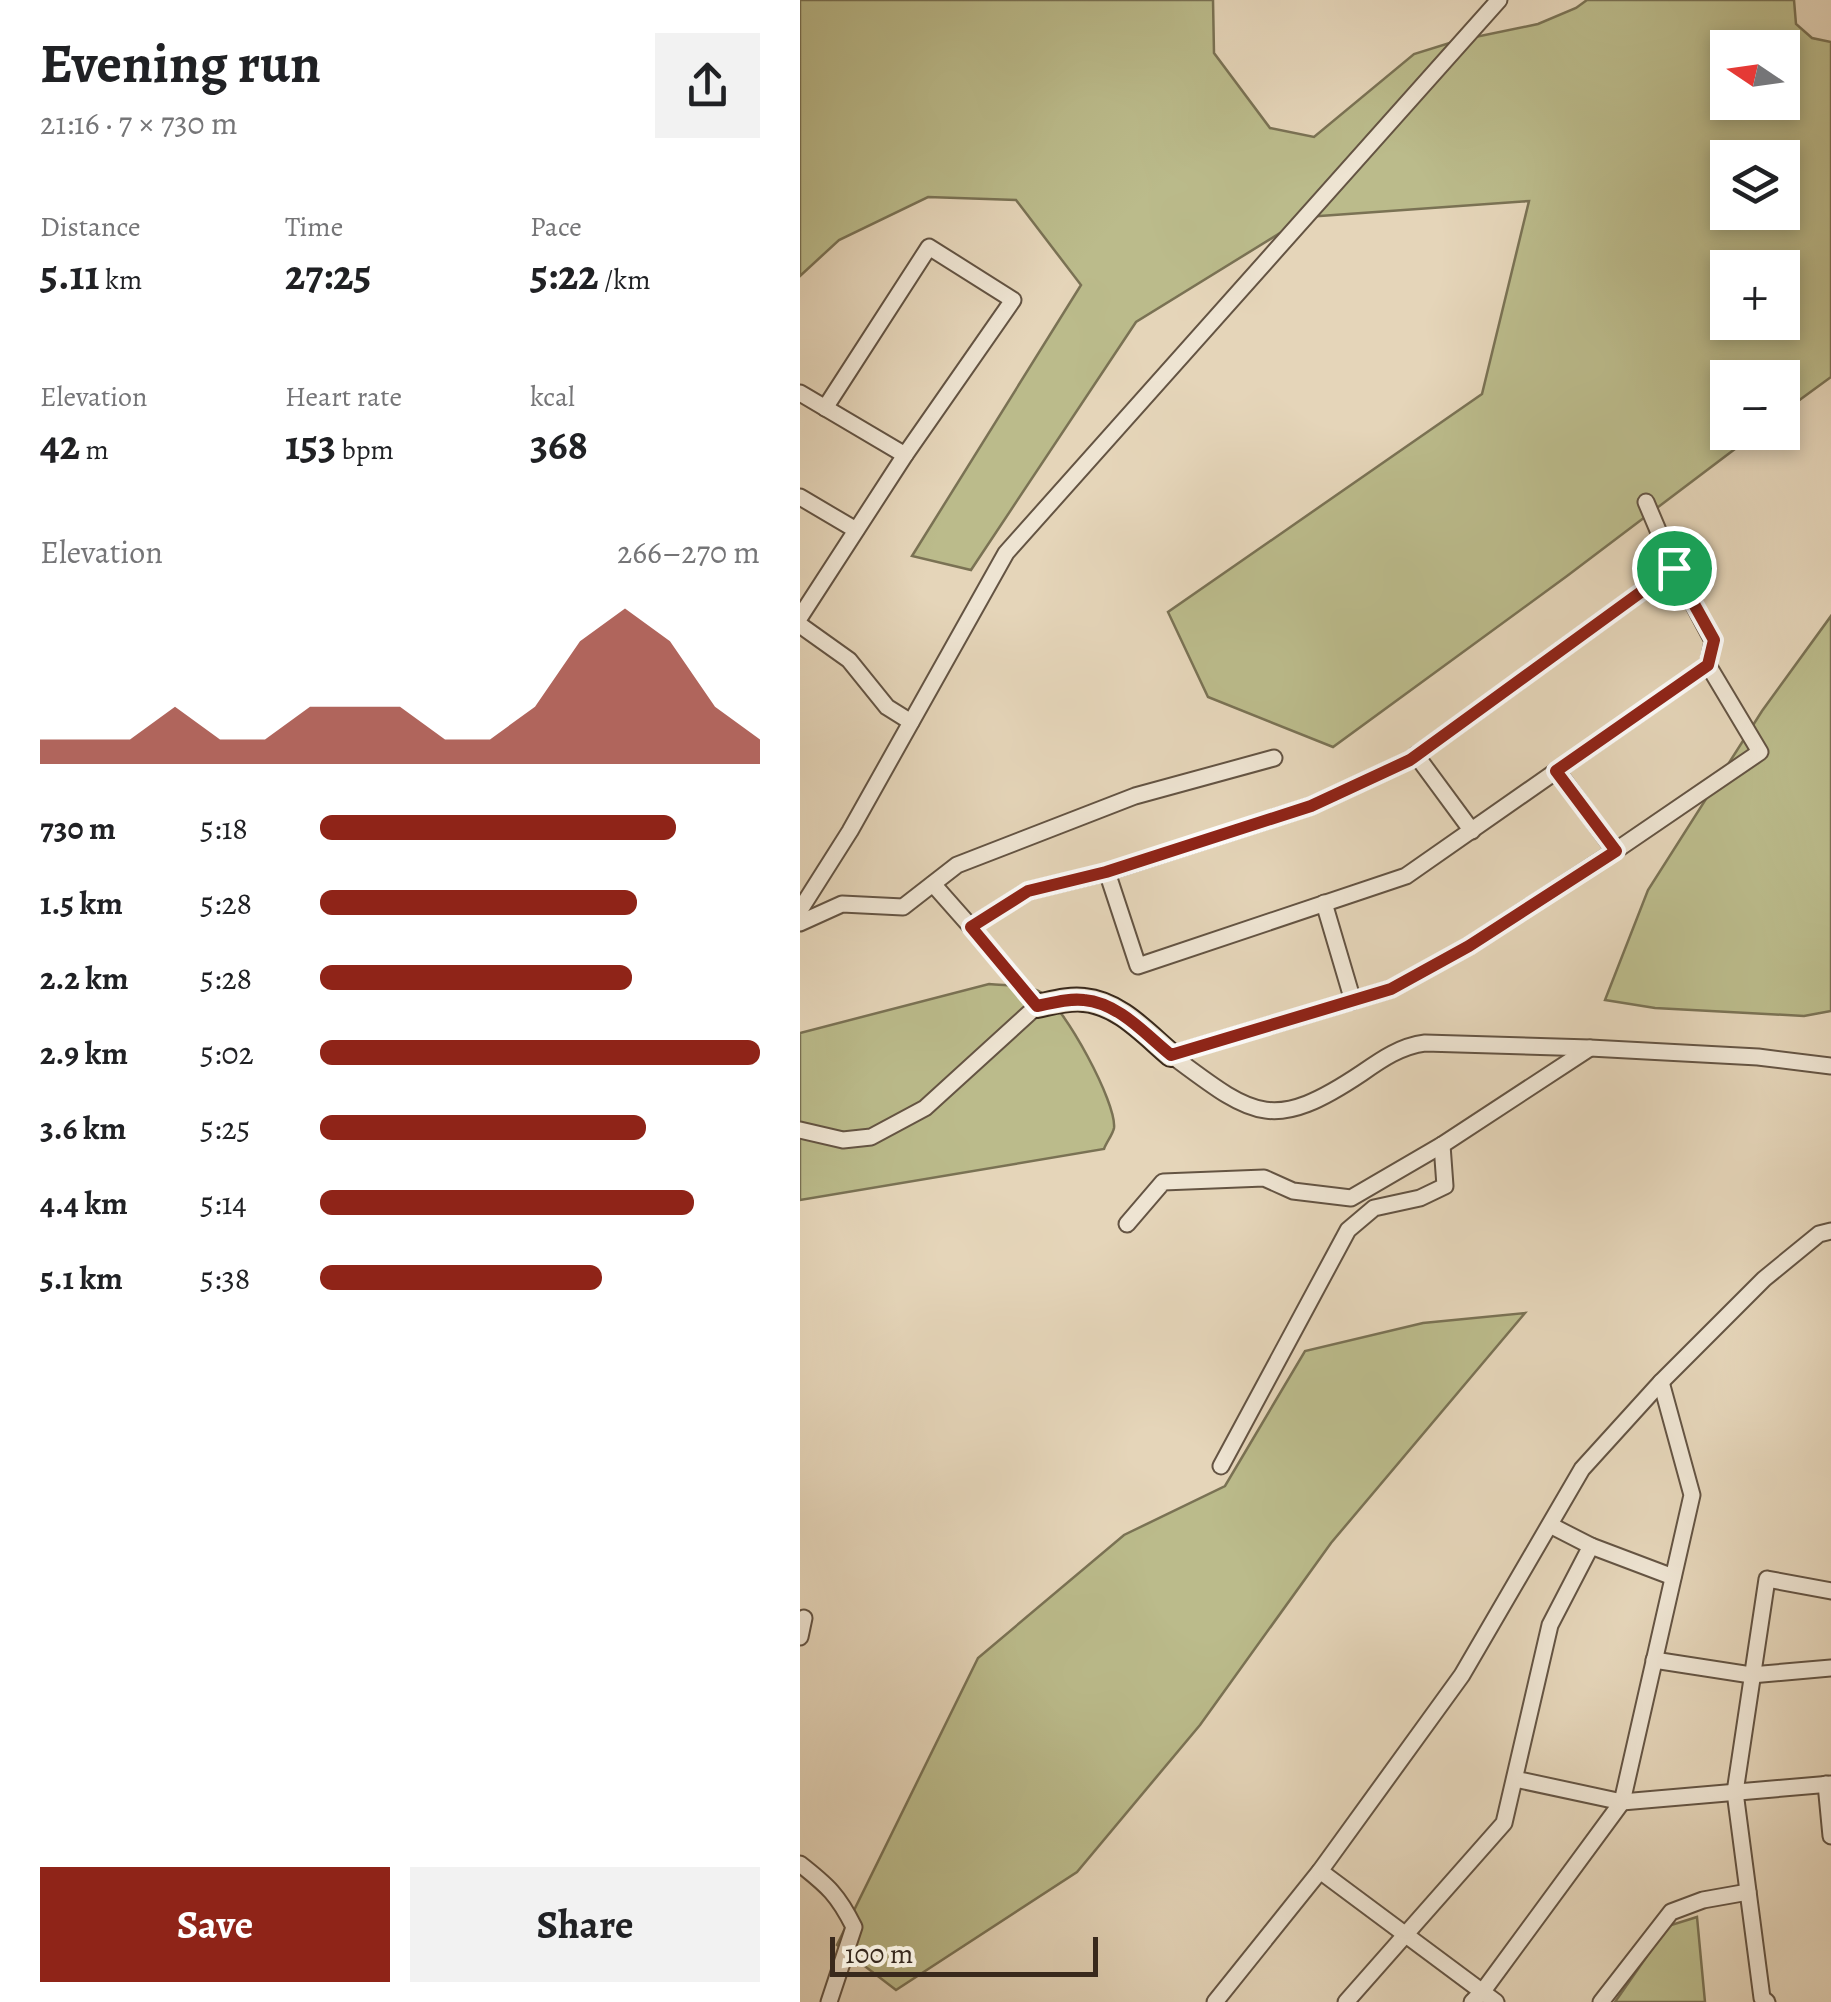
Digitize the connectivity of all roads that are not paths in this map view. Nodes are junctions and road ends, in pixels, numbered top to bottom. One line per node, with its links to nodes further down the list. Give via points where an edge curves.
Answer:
1 (1499, 0): 11 (street, via 1006,553)
2 (800, 393): 3 (street)
3 (824, 408): 4 (street); 4 (street, via 929,248 1013,300)
4 (904, 455): 7 (street)
5 (800, 497): 7 (street)
6 (1646, 502): 8 (street)
7 (856, 530): 9 (street)
8 (1674, 568): 10 (street, via 1714,640); 12 (street)
9 (800, 621): 11 (street, via 850,660 887,707)
10 (1708, 665): 14 (street); 16 (street, via 1760,752)
11 (912, 722): 20 (street)
12 (1416, 755): 15 (street); 17 (street, via 1311,806)
13 (1274, 758): 18 (street, via 1135,796 957,866)
14 (1556, 771): 15 (street); 16 (street)
15 (1472, 831): 19 (street, via 1406,876)
16 (1616, 851): 23 (street, via 1469,946 1391,989)
17 (1106, 872): 19 (street, via 1138,966); 22 (street, via 1028,891)
18 (934, 884): 21 (street, via 904,907 842,904); 22 (street)
19 (1324, 903): 23 (street)
20 (800, 910)
21 (800, 923)
22 (971, 927): 24 (street)
23 (1353, 1000): 26 (street)
24 (1037, 1006): 26 (street, via 1102,1004); 28 (street, via 926,1108 871,1137 843,1140)
25 (1590, 1048): 26 (street, via 1409,1045 1326,1097 1278,1112 1227,1097); 27 (street); 29 (street)
26 (1171, 1055)
27 (1831, 1066)
28 (800, 1130)
29 (1442, 1145): 30 (street, via 1351,1198 1294,1191 1264,1178 1163,1182); 33 (street, via 1446,1186 1374,1208 1348,1230)
30 (1128, 1224)
31 (1831, 1230): 32 (street, via 1764,1279)
32 (1661, 1382): 34 (street, via 1582,1469); 36 (street, via 1692,1495)
33 (1221, 1466)
34 (1550, 1526): 35 (street); 49 (street, via 1462,1675)
35 (1591, 1546): 36 (street); 43 (street, via 1550,1625)
36 (1673, 1577): 40 (street)
37 (1831, 1592): 42 (street, via 1767,1579)
38 (804, 1618): 39 (street)
39 (800, 1637)
40 (1654, 1660): 42 (street); 46 (street)
41 (1831, 1668): 42 (street)
42 (1751, 1675): 45 (street)
43 (1515, 1779): 46 (street); 51 (street, via 1504,1823)
44 (1829, 1784): 45 (street); 47 (street)
45 (1734, 1792): 46 (street); 50 (street)
46 (1622, 1802): 52 (street)
47 (1831, 1836)
48 (800, 1864): 53 (street, via 831,1888 854,1927)
49 (1320, 1871): 51 (street); 54 (street)
50 (1748, 1892): 56 (street, via 1672,1912); 57 (street)
51 (1406, 1934): 52 (street); 55 (street)
52 (1484, 1998)
53 (829, 2002)
54 (1215, 2002)
55 (1346, 2002)
56 (1601, 2002)
57 (1767, 2002)

